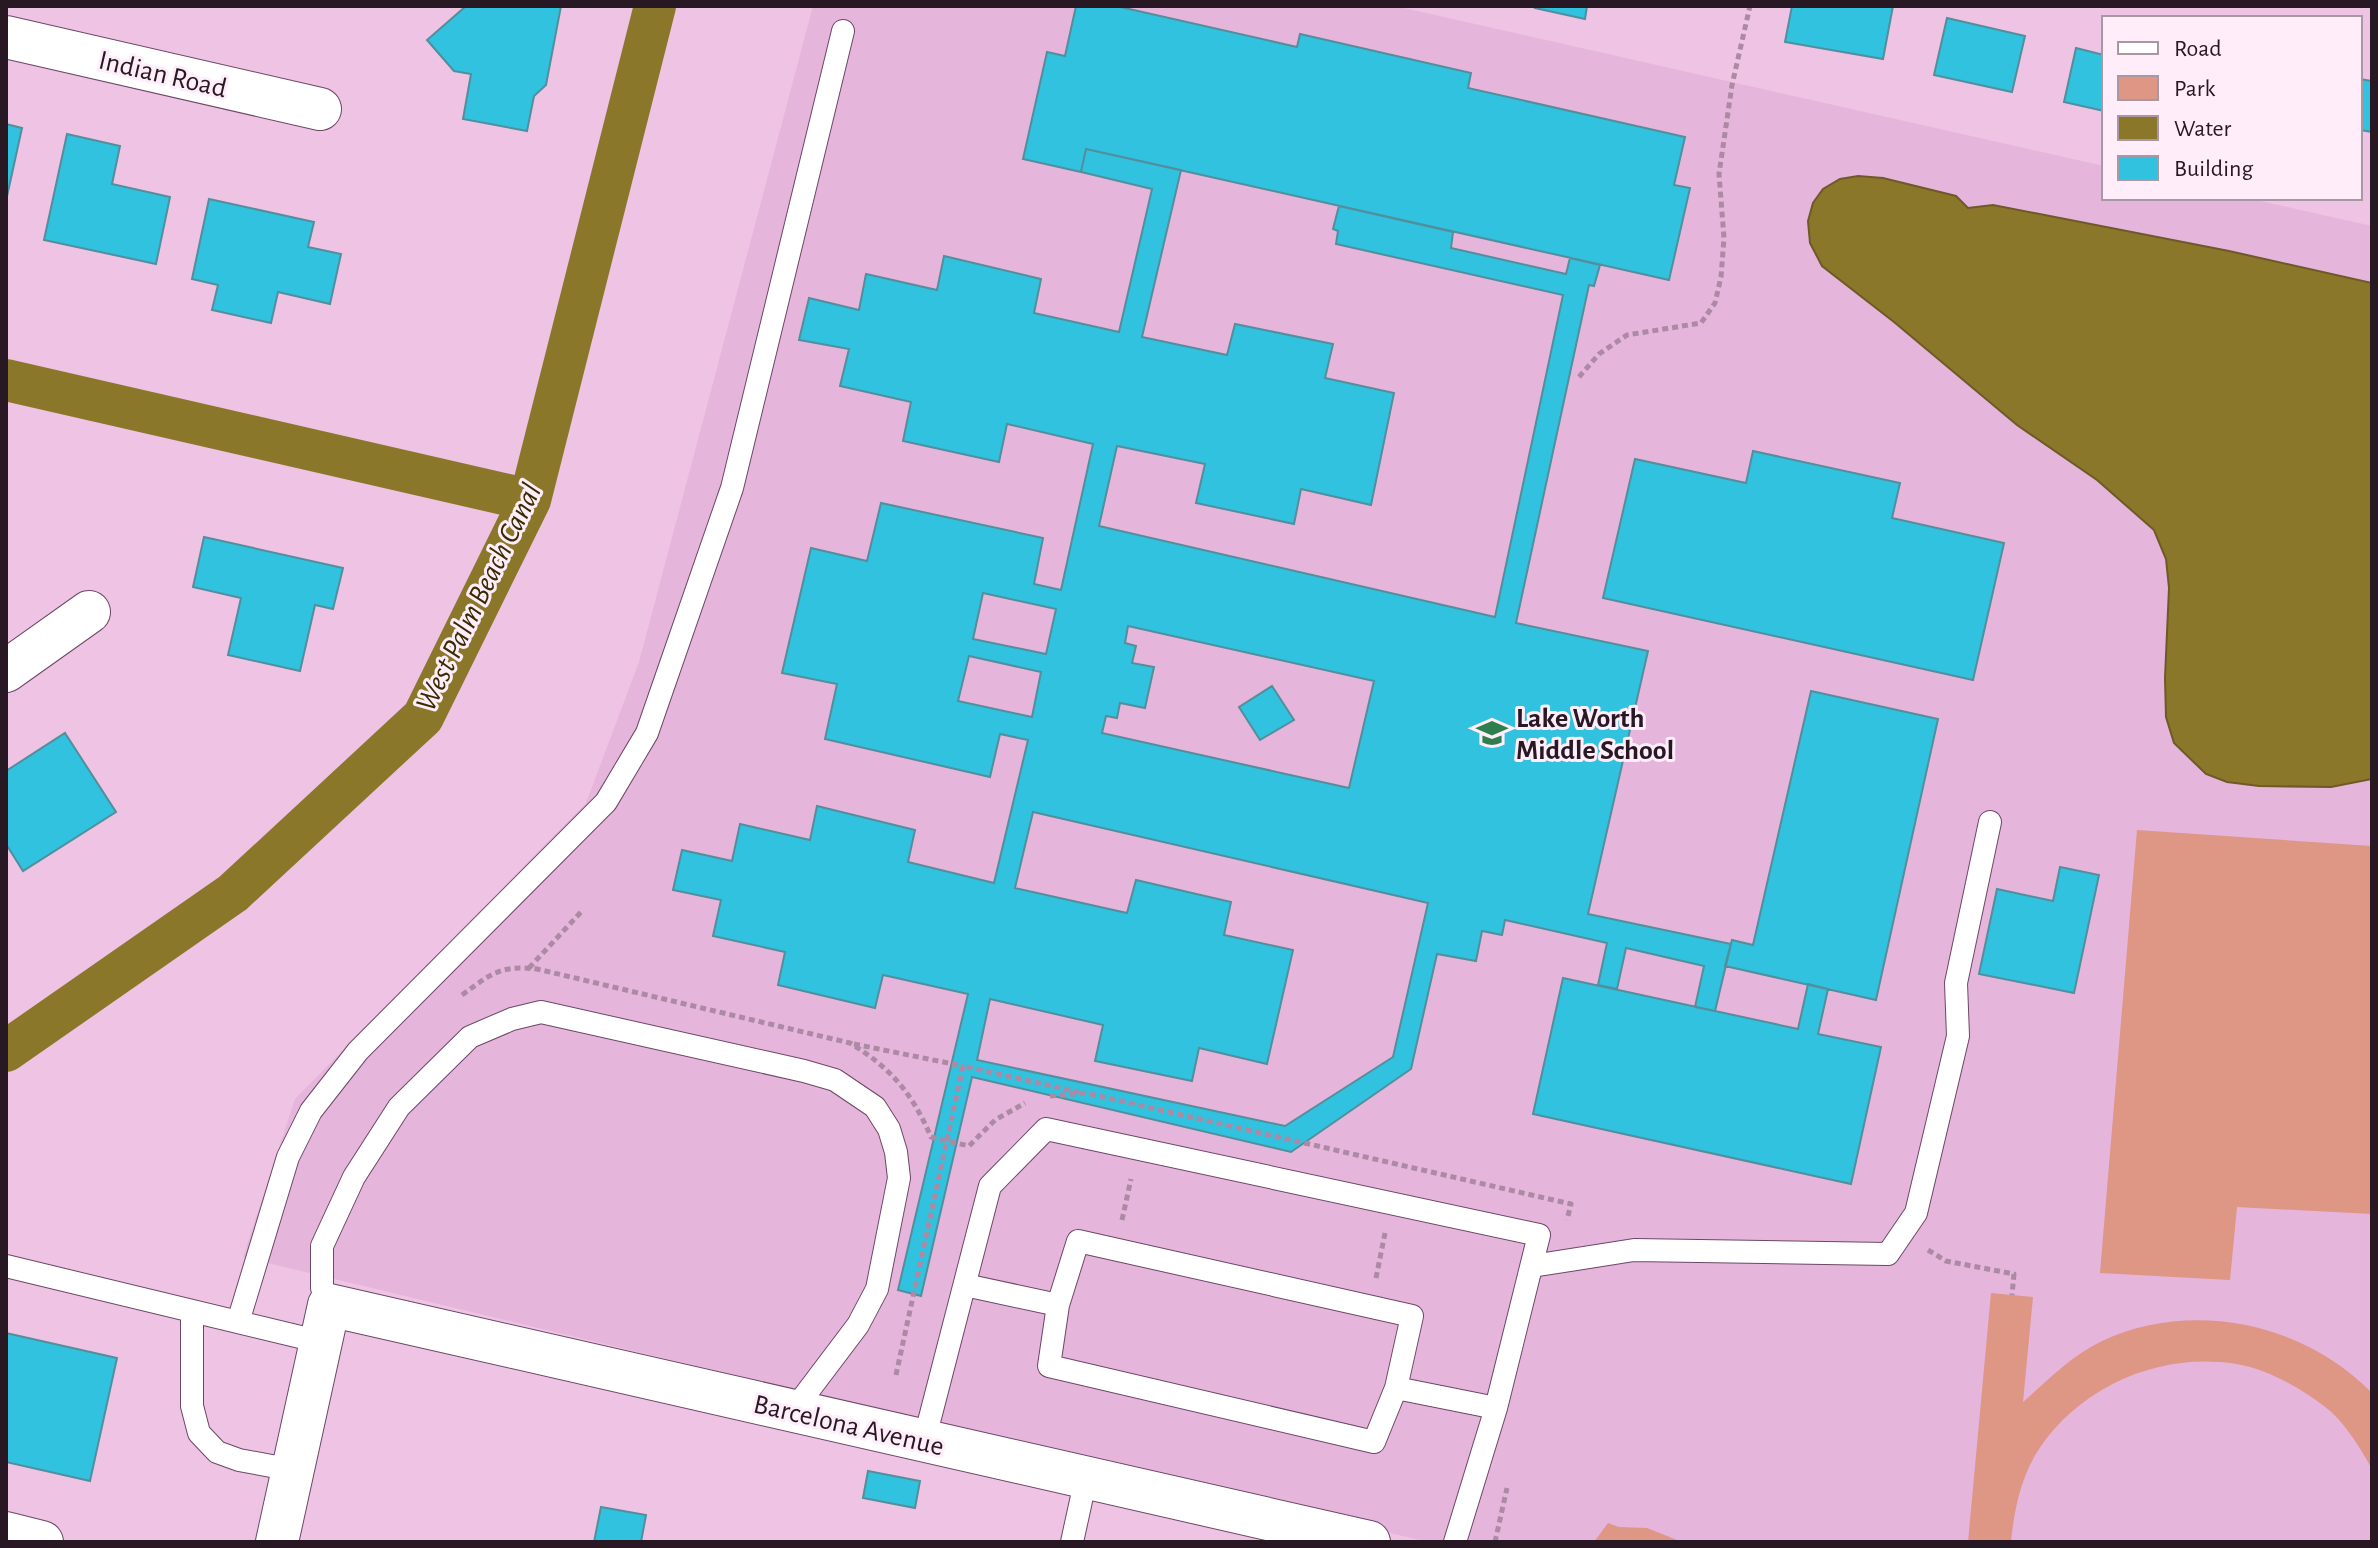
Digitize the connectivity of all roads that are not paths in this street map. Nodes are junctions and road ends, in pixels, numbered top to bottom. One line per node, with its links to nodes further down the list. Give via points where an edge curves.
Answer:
1 (843, 31): 12 (lane, via 732,488 647,733 606,802 358,1051 311,1111 288,1157)
2 (6, 37): 3 (street, Indian Road)
3 (320, 109)
4 (89, 612): 5 (street)
5 (6, 671)
6 (1990, 822): 8 (lane, via 1956,983 1958,1036 1916,1213 1888,1254 1634,1250)
7 (6, 1266): 11 (lane)
8 (1532, 1266): 9 (lane, via 1539,1235 1046,1129 990,1186); 15 (lane)
9 (965, 1285): 10 (lane); 17 (lane)
10 (1058, 1305): 14 (lane, via 1049,1366 1374,1442); 14 (lane, via 1078,1241 1412,1316)
11 (192, 1311): 12 (lane); 18 (lane, via 192,1406 199,1433 217,1452)
12 (238, 1322): 13 (lane)
13 (325, 1324): 16 (street, Barcelona Avenue); 16 (lane, via 322,1246 354,1177 399,1107 470,1037 541,1012 835,1080 875,1107 889,1129 899,1178 877,1289 858,1325); 18 (street)
14 (1396, 1388): 15 (lane)
15 (1496, 1408): 25 (lane)
16 (793, 1411): 17 (street, Barcelona Avenue)
17 (924, 1441): 19 (street, Barcelona Avenue)
18 (293, 1470): 22 (street)
19 (1086, 1478): 23 (lane); 24 (street, Barcelona Avenue)
20 (6, 1533): 21 (street)
21 (42, 1542)
22 (277, 1542)
23 (1072, 1542)
24 (1369, 1542)
25 (1455, 1542)

